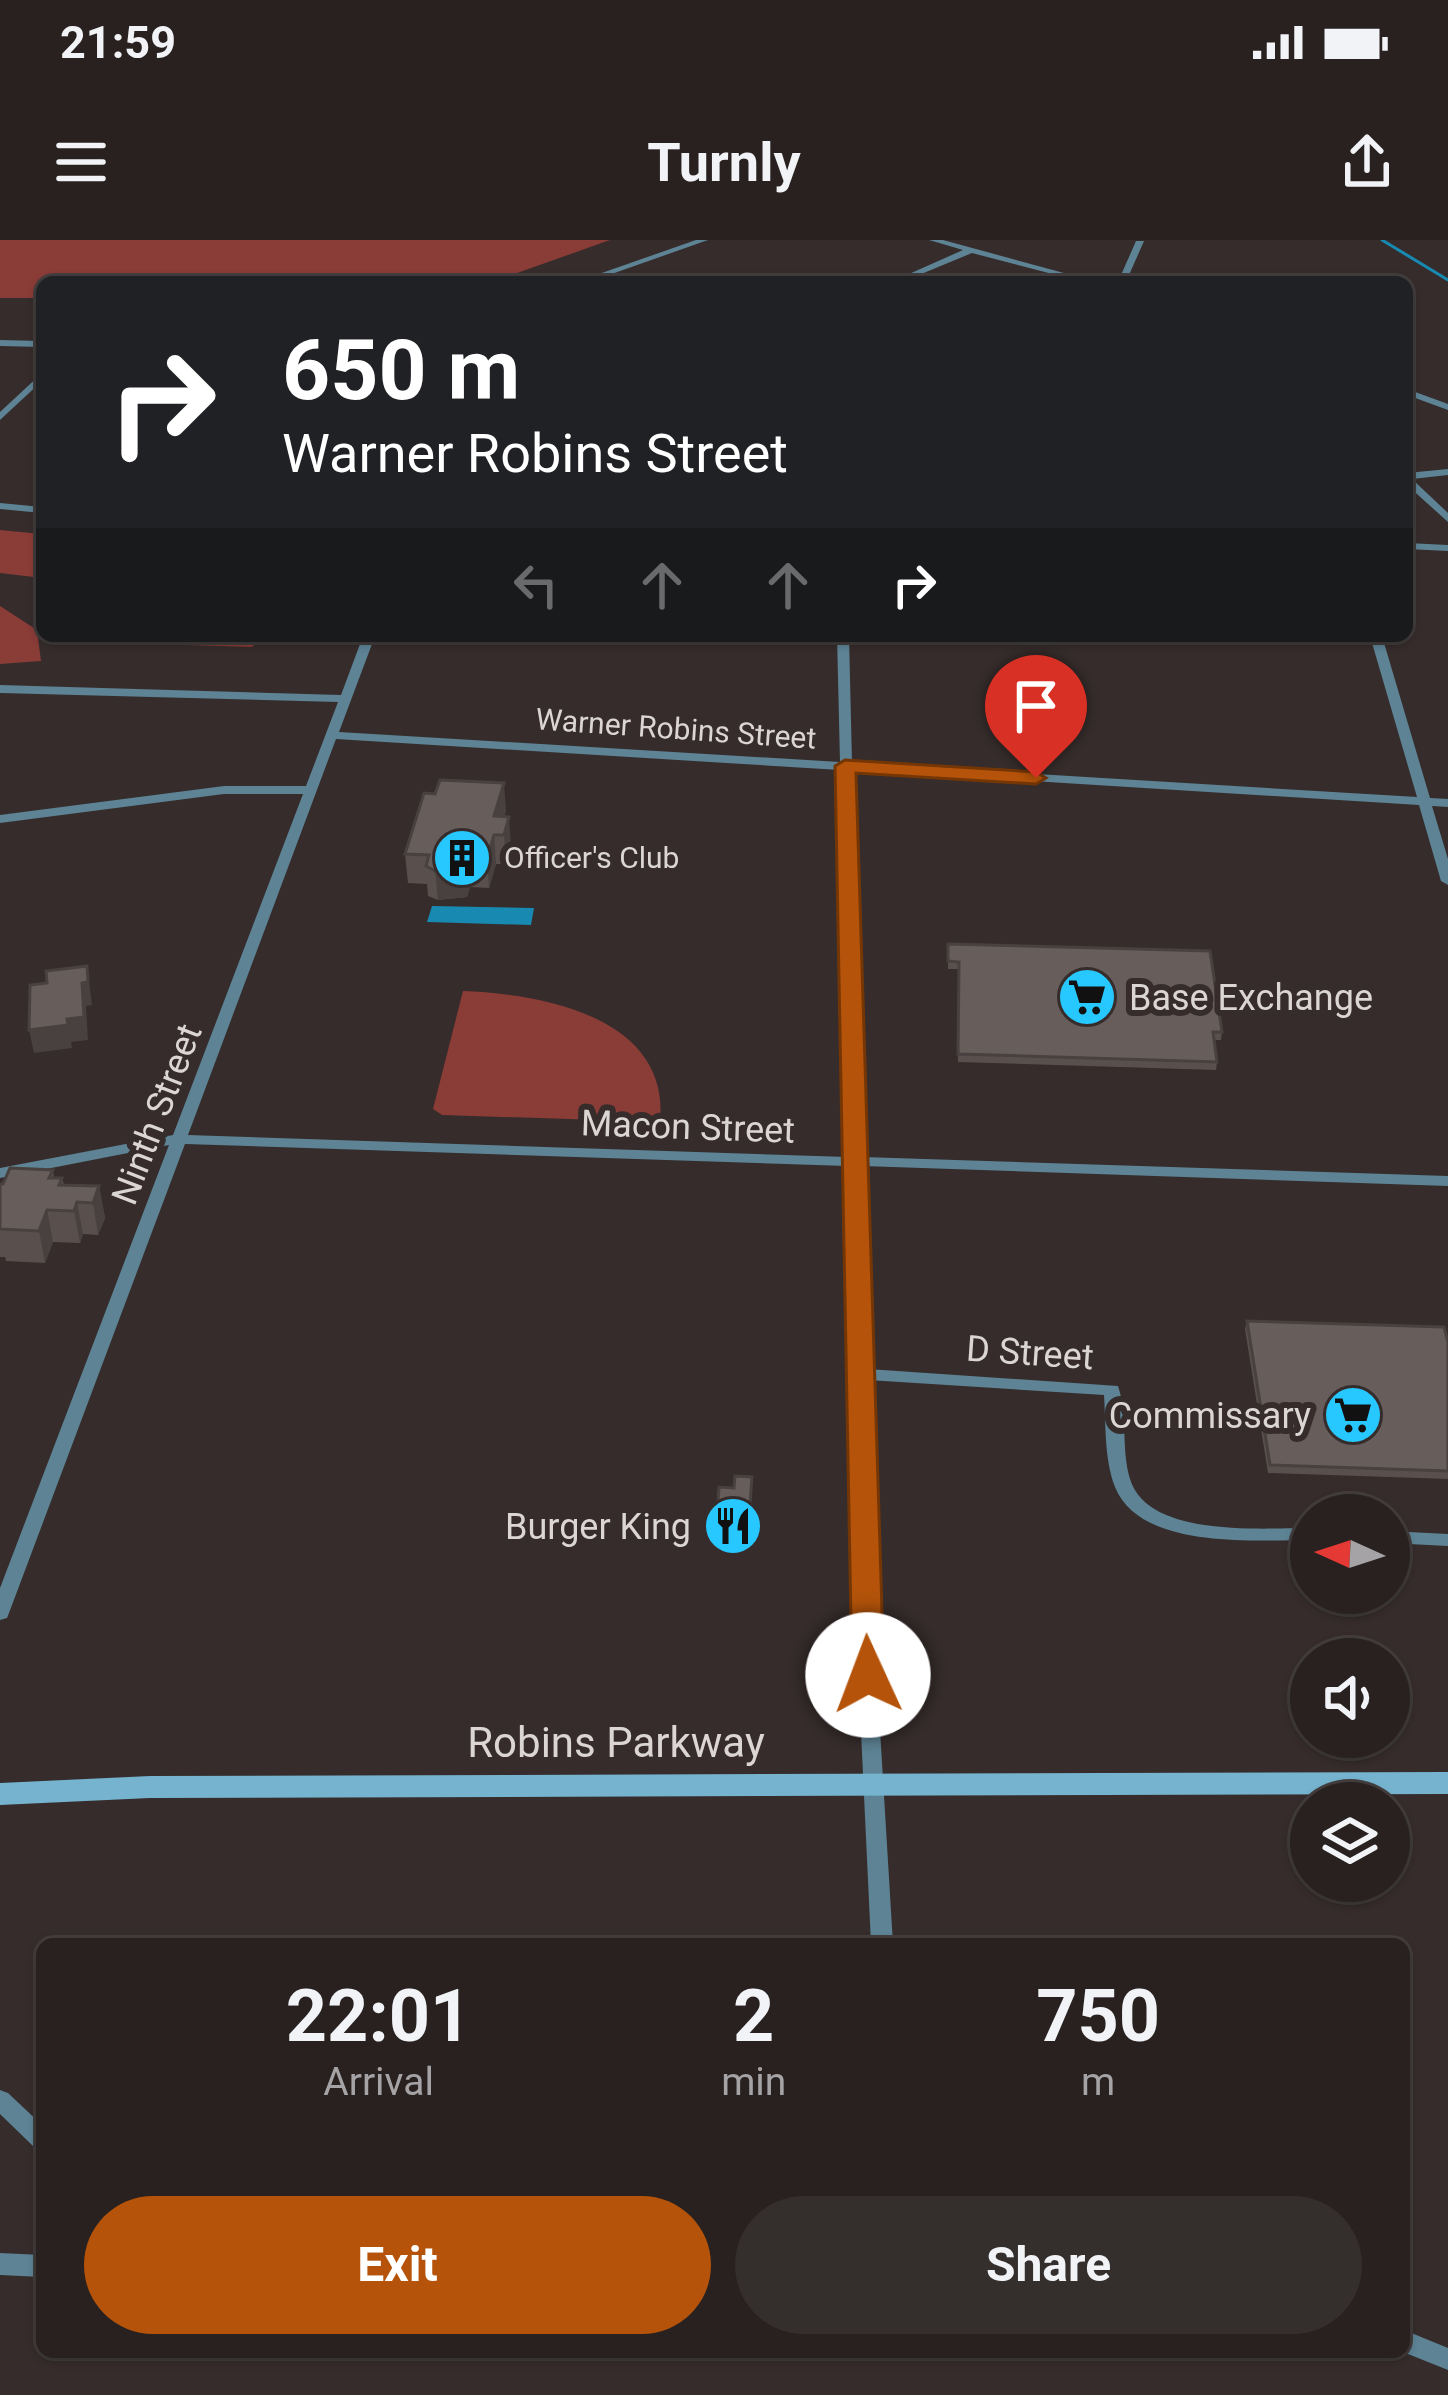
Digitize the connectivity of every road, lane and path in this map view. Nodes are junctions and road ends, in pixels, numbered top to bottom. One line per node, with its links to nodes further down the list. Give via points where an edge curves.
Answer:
1 (704, 240): 5 (street)
2 (933, 240): 4 (street)
3 (1140, 241): 8 (street)
4 (971, 250): 6 (street); 7 (street)
5 (598, 276)
6 (909, 276)
7 (1071, 276)
8 (1125, 276)
9 (0, 343): 10 (street)
10 (36, 344)
11 (36, 382): 14 (street)
12 (1413, 394): 13 (street)
13 (1448, 407)
14 (0, 417)
15 (1448, 472): 16 (street)
16 (1413, 477)
17 (1413, 484): 20 (street)
18 (0, 506): 19 (street)
19 (36, 509)
20 (1448, 519)
21 (1413, 546): 22 (street)
22 (1448, 548)
23 (367, 642): 27 (street, Ninth Street)
24 (843, 642): 29 (street)
25 (1378, 642): 31 (street)
26 (0, 689): 27 (street)
27 (345, 699): 28 (street, Ninth Street)
28 (332, 735): 29 (street, Warner Robins Street); 30 (street, Ninth Street)
29 (845, 766): 31 (street, Warner Robins Street); 36 (street)
30 (312, 790): 33 (street, via 224,790); 35 (street, Ninth Street)
31 (1426, 802): 32 (street, Warner Robins Street); 34 (street)
32 (1448, 803)
33 (0, 819)
34 (1448, 881)
35 (178, 1138): 36 (street, Macon Street); 37 (street, Macon Street); 43 (street, Ninth Street)
36 (853, 1162): 38 (street, Macon Street); 39 (street)
37 (0, 1173)
38 (1448, 1181)
39 (860, 1374): 40 (street, D Street, via 1112,1390 1120,1476 1128,1498 1150,1516 1179,1527); 44 (street)
40 (1290, 1533)
41 (1410, 1539): 42 (street)
42 (1448, 1540)
43 (0, 1613)
44 (874, 1783): 45 (street, Robins Parkway); 46 (street, Robins Parkway); 47 (street)
45 (1448, 1783)
46 (0, 1794)
47 (882, 1938)
48 (0, 2100): 49 (street)
49 (36, 2134)
50 (0, 2264): 51 (street)
51 (36, 2266)
52 (1410, 2344): 53 (street)
53 (1448, 2359)

